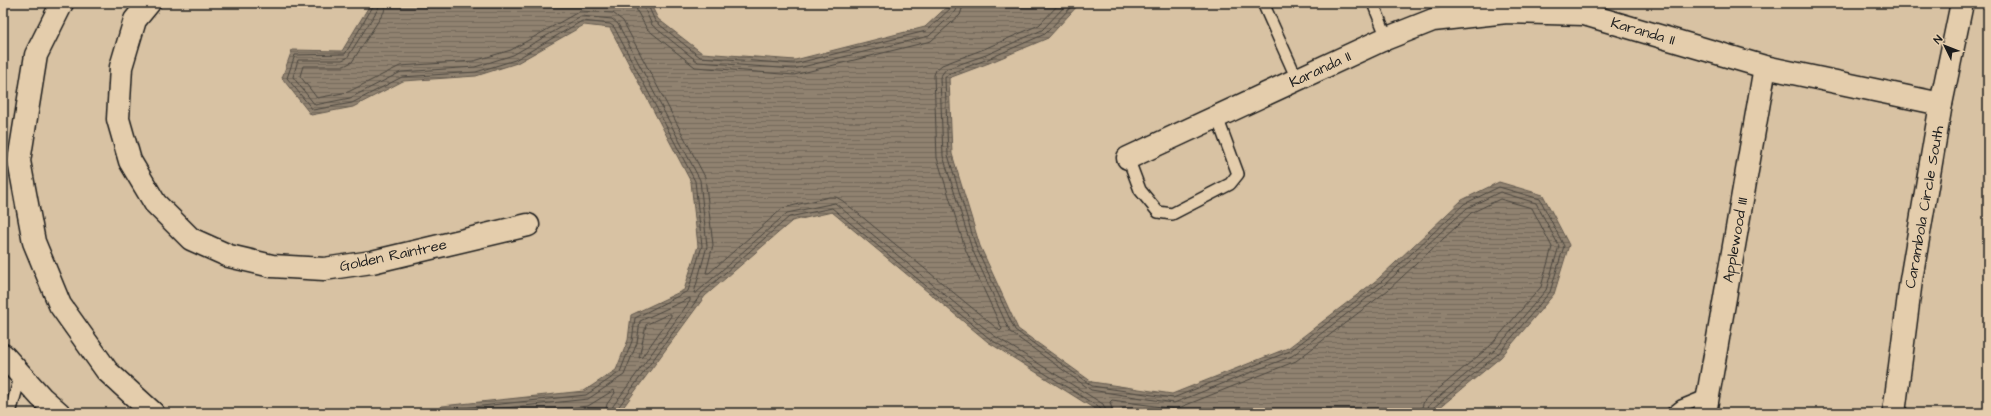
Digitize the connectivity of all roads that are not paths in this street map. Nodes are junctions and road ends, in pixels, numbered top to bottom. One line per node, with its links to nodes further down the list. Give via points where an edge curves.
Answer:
1 (62, 3): 12 (street, via 36,55)
2 (148, 3): 13 (street, Golden Raintree, via 135,20 121,67 118,119 130,161 155,203 191,239 229,256 272,266 324,269 372,262)
3 (1263, 3): 8 (lane)
4 (1373, 3): 6 (lane)
5 (1962, 3): 9 (street, Carambola Circle South)
6 (1387, 38): 7 (street, Karanda II, via 1433,20 1507,12 1584,14); 8 (street, Karanda II)
7 (1765, 67): 9 (street, Karanda II); 16 (street, Applewood III)
8 (1297, 79): 10 (street, Karanda II)
9 (1941, 104): 21 (street, Carambola Circle South, via 1911,280)
10 (1217, 117): 11 (street, Karanda II); 11 (lane, via 1238,174 1230,184 1172,214 1158,212 1140,190)
11 (1128, 158)
12 (11, 161): 19 (street, via 34,242 60,305 107,371)
13 (528, 225)
14 (3, 354): 15 (street)
15 (21, 374): 17 (lane); 18 (street)
16 (1707, 404): 20 (lane, via 1681,406)
17 (10, 413)
18 (59, 413)
19 (153, 413)
20 (1672, 413)
21 (1894, 413)

